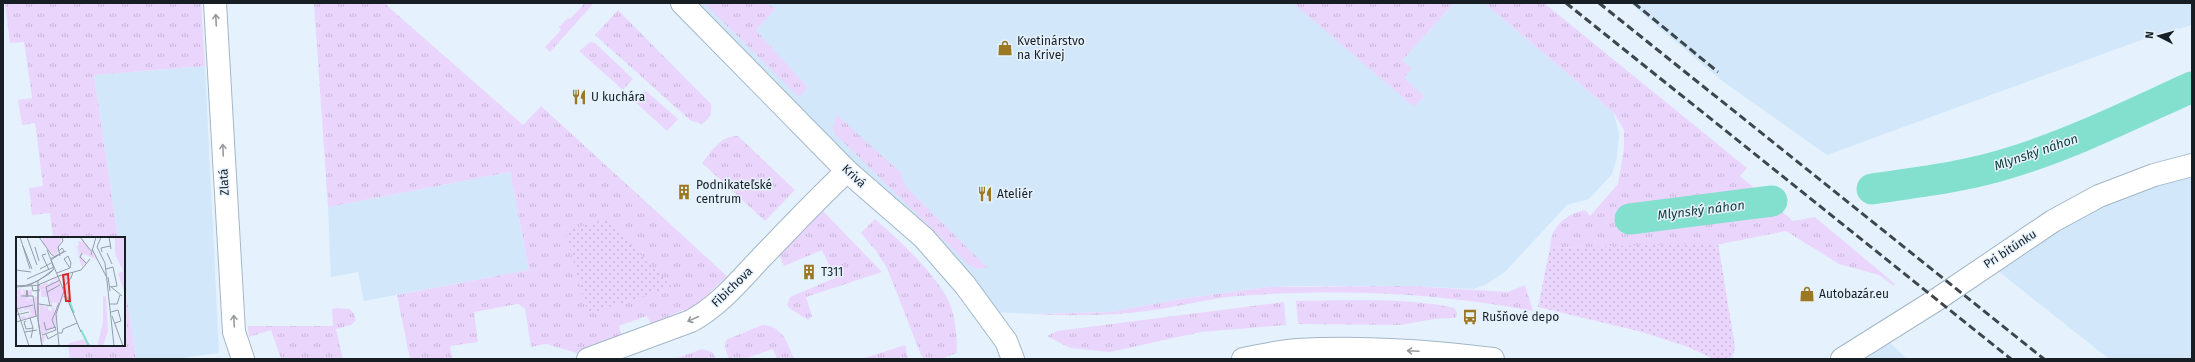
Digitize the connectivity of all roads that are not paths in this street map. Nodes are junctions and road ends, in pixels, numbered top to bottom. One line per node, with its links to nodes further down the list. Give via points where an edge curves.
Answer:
1 (216, 3): 5 (street, Zlatá, one-way to 1, via 234,332)
2 (682, 3): 4 (street, Krivá)
3 (2192, 165): 10 (street, Pri bitúnku, via 2154,175 2098,196 2053,221 1936,300)
4 (847, 171): 6 (street, Fibichova, one-way to 6, via 705,313 691,321); 7 (street, Krivá, via 924,238 965,285 1006,341)
5 (243, 359)
6 (588, 359)
7 (1013, 359)
8 (1243, 359): 9 (street, one-way to 8, via 1449,353 1378,349 1296,350)
9 (1493, 359)
10 (1842, 359)

